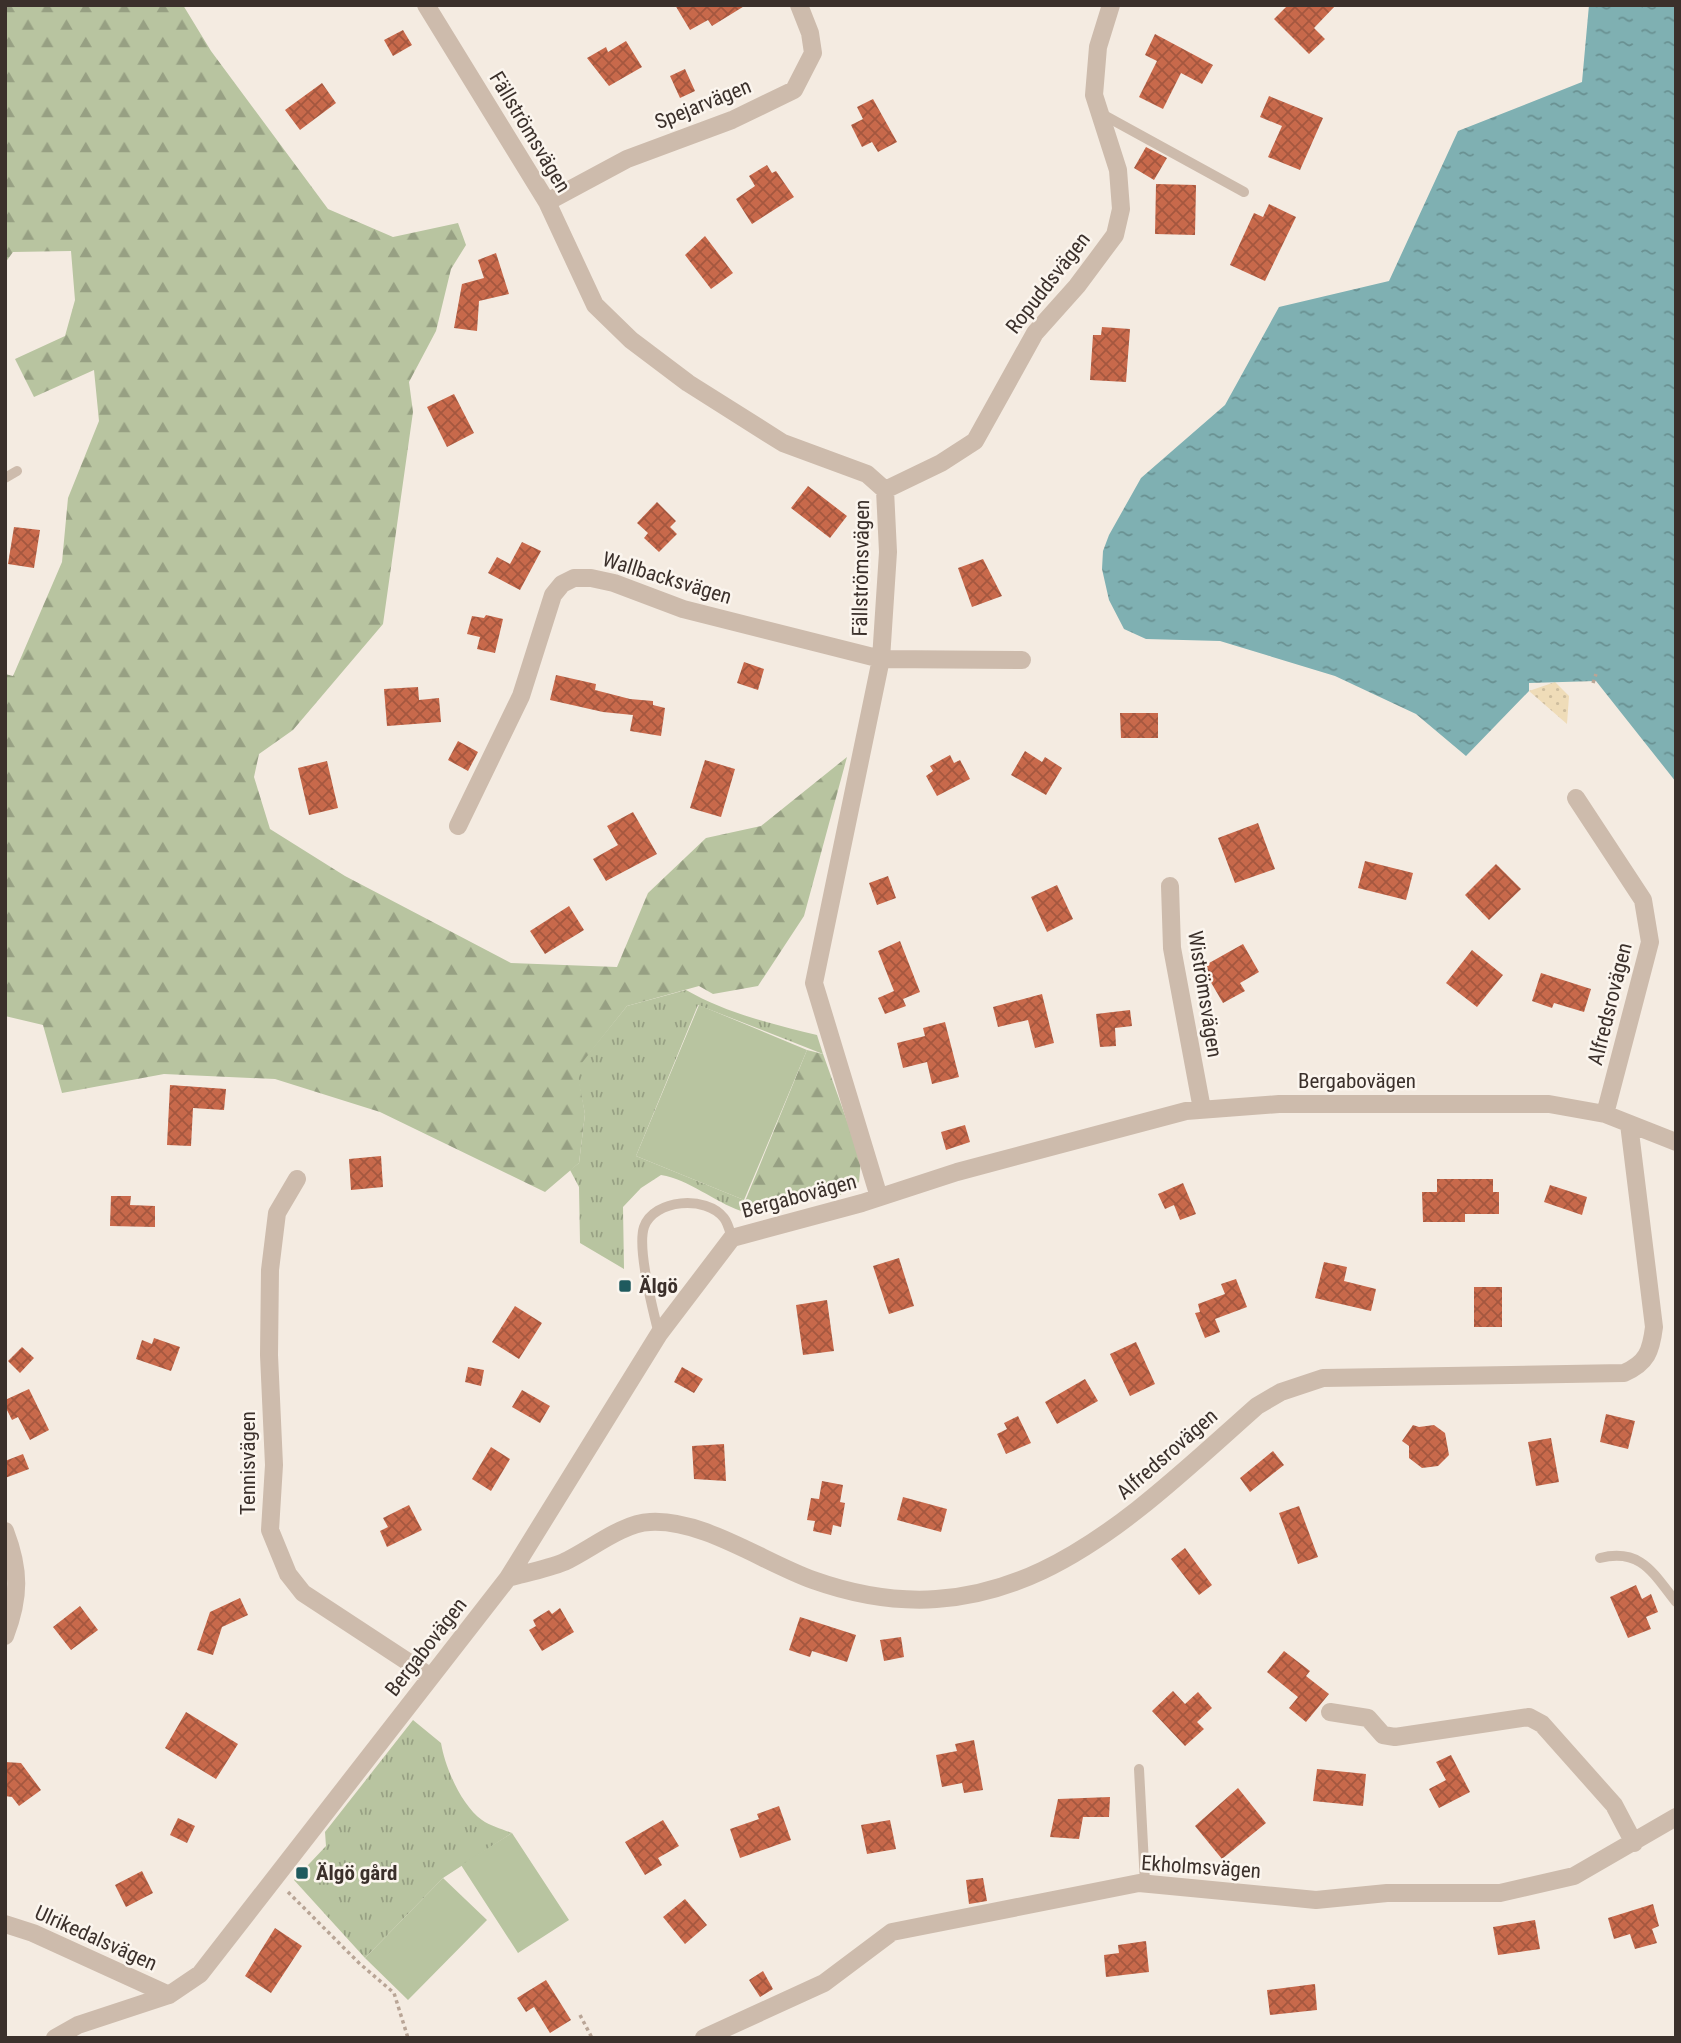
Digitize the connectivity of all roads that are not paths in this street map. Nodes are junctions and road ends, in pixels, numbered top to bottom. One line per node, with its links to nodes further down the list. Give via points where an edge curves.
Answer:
1 (426, 5): 6 (street, Fällströmsvägen)
2 (799, 5): 6 (street, Spejarvägen, via 813,52 794,90 732,120 627,159)
3 (1111, 5): 4 (street, Ropuddsvägen, via 1095,71)
4 (1097, 111): 5 (lane); 9 (street, Ropuddsvägen, via 1118,170 1121,209 1115,235 1035,333 975,441)
5 (1244, 192)
6 (547, 202): 9 (street, Fällströmsvägen, via 595,305 631,340 688,383 783,443 867,474)
7 (17, 471): 8 (lane)
8 (5, 478)
9 (885, 490): 10 (street, Fällströmsvägen, via 888,552)
10 (881, 659): 11 (street, Wallbacksvägen); 13 (street, Wallbacksvägen, via 683,609 614,583 574,578 553,596 521,696); 20 (street, Fällströmsvägen, via 814,983)
11 (1021, 660)
12 (1576, 798): 16 (street, Alfredsrovägen, via 1643,900 1650,942)
13 (458, 826)
14 (1170, 886): 15 (street, Wiströmsvägen, via 1172,948)
15 (1202, 1109): 16 (street, Bergabovägen, via 1279,1104 1549,1104); 20 (street, Bergabovägen)
16 (1605, 1114): 17 (street, Bergabovägen)
17 (1629, 1124): 18 (street, Bergabovägen); 25 (street, Alfredsrovägen, via 1654,1327 1651,1353 1624,1373 1323,1378 1280,1392 1257,1406 1106,1536 1038,1574 972,1596 925,1600 842,1589 678,1522 646,1522 560,1563)
18 (1676, 1142)
19 (297, 1179): 28 (street, Tennisvägen, via 277,1213 270,1270 274,1465 270,1530 288,1574 303,1593)
20 (878, 1197): 21 (street, Bergabovägen)
21 (732, 1238): 22 (street, Bergabovägen); 22 (lane, via 723,1217 701,1206 676,1203 655,1211 644,1228 644,1239)
22 (659, 1334): 25 (street, Bergabovägen)
23 (5, 1531): 27 (street, via 17,1561 16,1607)
24 (1600, 1559): 26 (lane, via 1628,1555 1641,1561)
25 (508, 1578): 28 (street, Bergabovägen)
26 (1676, 1602)
27 (5, 1636)
28 (431, 1676): 35 (street, Bergabovägen, via 200,1974)
29 (1330, 1712): 32 (street, via 1368,1718 1383,1735 1395,1737 1529,1717 1542,1724 1614,1805)
30 (1139, 1769): 33 (lane)
31 (1676, 1817): 32 (street, Ekholmsvägen)
32 (1634, 1843): 33 (street, Ekholmsvägen, via 1574,1875 1500,1893 1388,1893 1316,1900)
33 (1145, 1884): 37 (street, Ekholmsvägen, via 892,1932 824,1983)
34 (5, 1924): 35 (street, Ulrikedalsvägen)
35 (169, 1995): 36 (street, Bergabovägen, via 78,2025)
36 (55, 2038)
37 (704, 2038)

